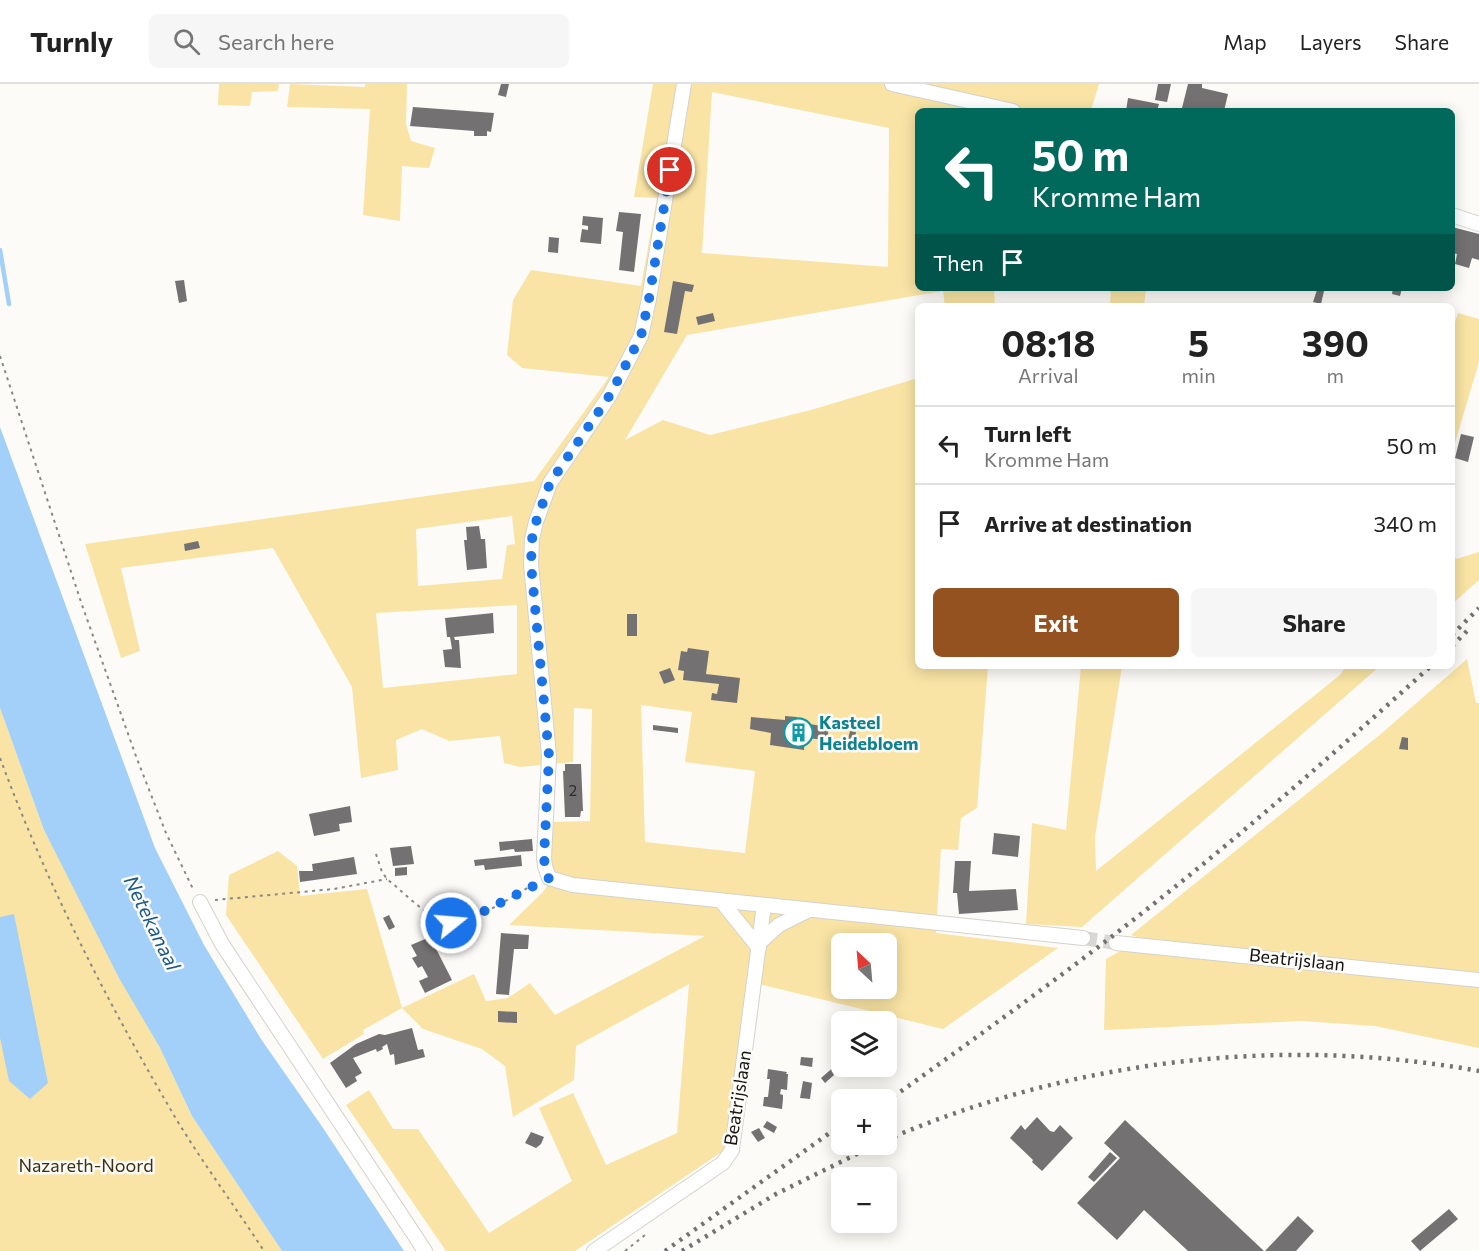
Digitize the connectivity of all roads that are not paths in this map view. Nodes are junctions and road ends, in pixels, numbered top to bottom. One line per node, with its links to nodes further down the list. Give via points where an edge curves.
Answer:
1 (684, 84): 7 (street, via 641,336 610,395 550,483 532,539 549,756 544,858 549,878 573,885)
2 (892, 84): 3 (street)
3 (1000, 108)
4 (1455, 216): 5 (street)
5 (1479, 224)
6 (200, 902): 14 (street, via 222,944)
7 (722, 902): 8 (street); 12 (street)
8 (764, 906): 9 (street); 12 (street, Beatrijslaan)
9 (810, 910): 10 (street); 12 (street, via 779,925)
10 (1083, 938)
11 (1116, 942): 13 (street, Beatrijslaan)
12 (759, 946): 15 (street, Beatrijslaan, via 729,1157)
13 (1479, 980)
14 (425, 1251)
15 (594, 1251)

